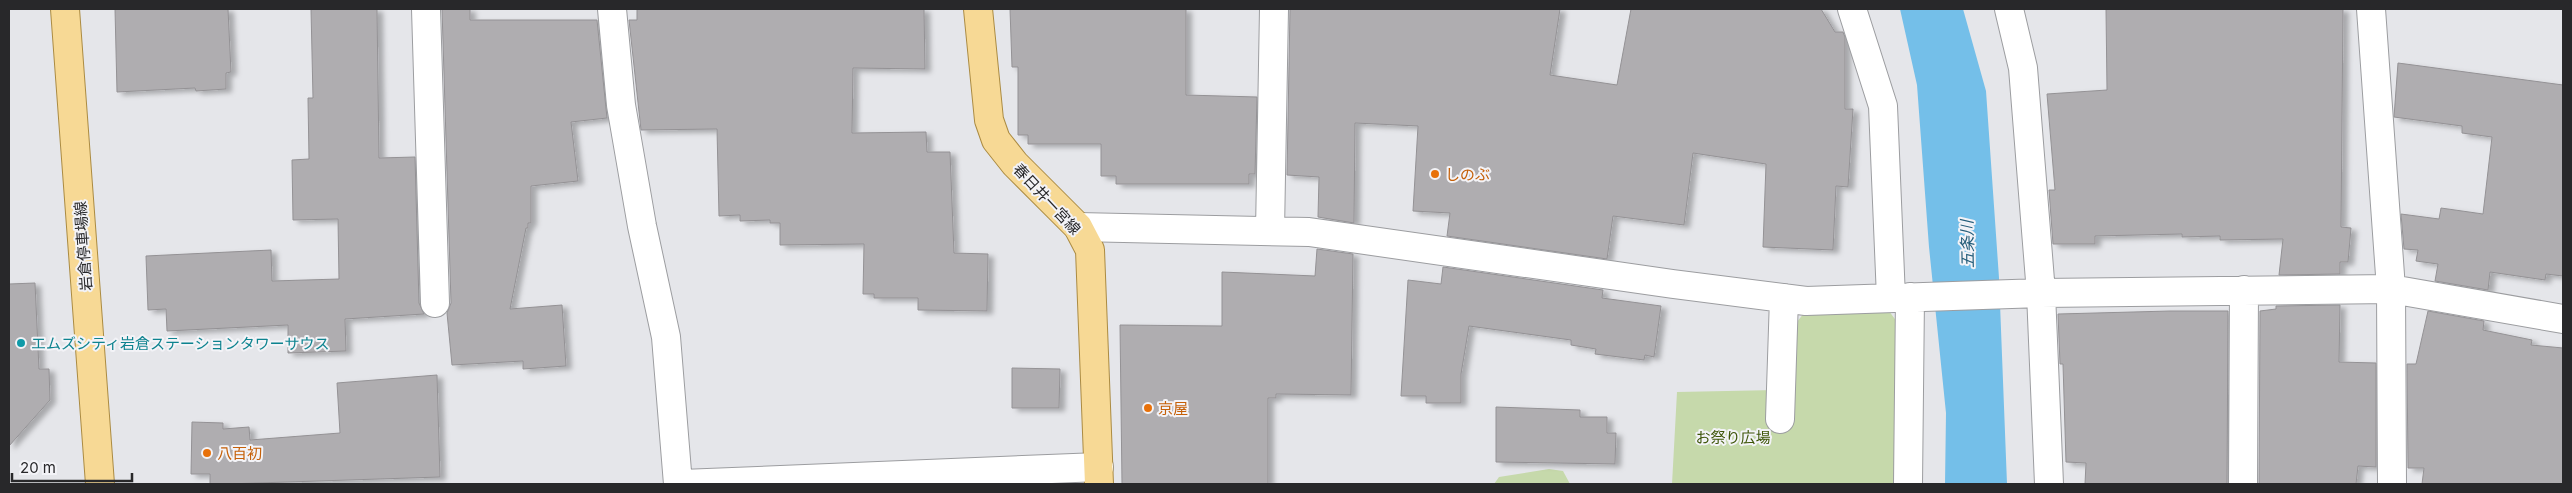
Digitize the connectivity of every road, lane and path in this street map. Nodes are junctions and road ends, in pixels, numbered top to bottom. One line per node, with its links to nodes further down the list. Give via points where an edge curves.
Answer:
1 (65, 9): 20 (main road, 岩倉停車場線)
2 (426, 9): 16 (street)
3 (612, 9): 21 (street, via 621,105 666,337)
4 (978, 9): 9 (main road, 春日井一宮線, via 989,120 996,140 1015,164)
5 (1274, 9): 10 (street)
6 (1852, 9): 14 (street, via 1883,106)
7 (2009, 9): 13 (street, via 2023,68)
8 (2371, 9): 11 (street)
9 (1078, 227): 10 (street); 19 (main road, 春日井一宮線, via 1090,250)
10 (1270, 231): 15 (street, via 1309,232)
11 (2391, 289): 12 (street); 17 (street); 26 (street)
12 (2244, 290): 13 (street); 25 (street)
13 (2041, 293): 14 (street); 24 (street)
14 (1901, 297): 15 (street, via 1806,301); 23 (street)
15 (1784, 298): 18 (street)
16 (435, 304)
17 (2563, 319)
18 (1780, 419)
19 (1099, 475): 22 (street)
20 (100, 484)
21 (678, 484)
22 (682, 484)
23 (1908, 484)
24 (2050, 484)
25 (2243, 484)
26 (2392, 484)

